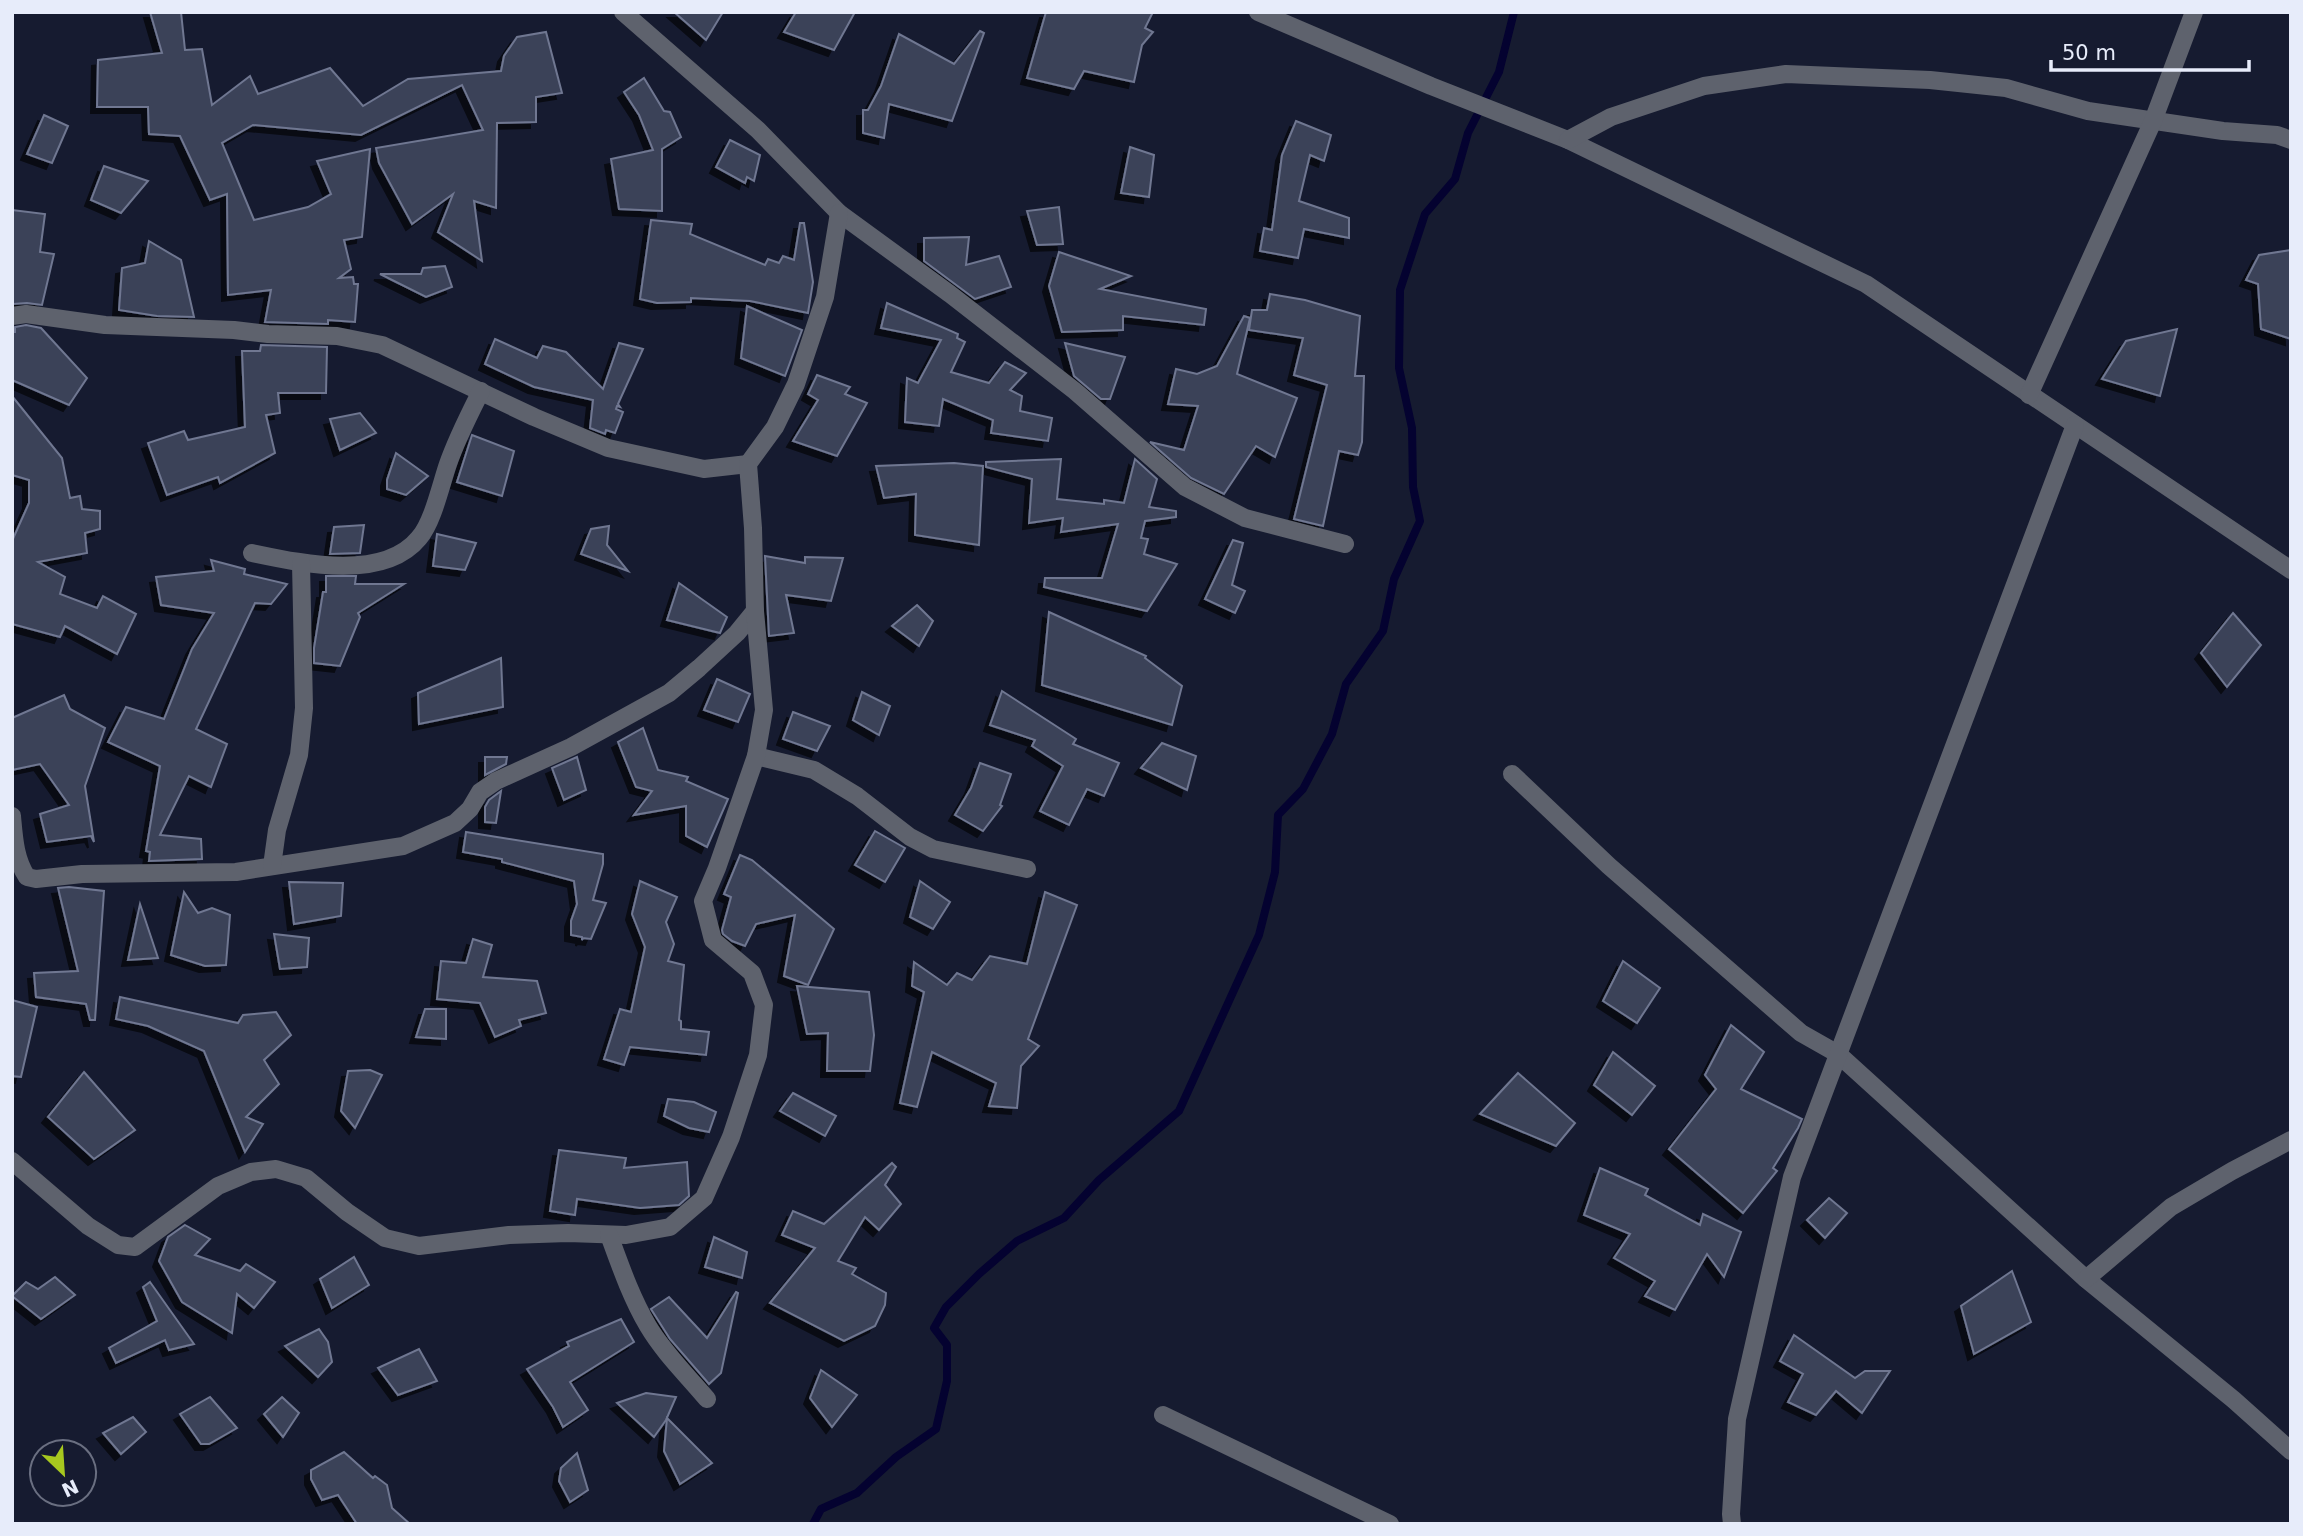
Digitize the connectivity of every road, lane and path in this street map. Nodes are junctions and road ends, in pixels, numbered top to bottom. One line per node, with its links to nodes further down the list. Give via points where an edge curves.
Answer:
1 (623, 12): 7 (street, via 758,130)
2 (1258, 12): 5 (street)
3 (2194, 12): 4 (street)
4 (2152, 121): 5 (street, via 2088,111 2006,88 1930,79 1786,74 1704,86 1611,117); 6 (street); 10 (street)
5 (1568, 140): 10 (street, via 1866,284)
6 (2291, 140)
7 (839, 213): 12 (street, via 825,297 796,384 775,427); 13 (street, via 1075,391 1185,487 1245,519)
8 (12, 316): 9 (street, via 337,336 382,345)
9 (481, 391): 12 (street, via 608,448 704,469); 15 (street, via 462,427 420,537 396,558 360,565)
10 (2029, 395): 11 (street)
11 (2075, 425): 16 (street); 23 (street)
12 (748, 464): 17 (street)
13 (1345, 544)
14 (252, 553): 15 (street)
15 (301, 563): 21 (street, via 304,708 299,755 277,830)
16 (2291, 570)
17 (755, 611): 18 (street, via 764,710); 21 (street, via 737,633 669,693 571,747 496,781 480,792 455,823 389,850)
18 (756, 756): 22 (street, via 814,770 933,849); 26 (street, via 703,901 713,940 752,974 764,1005 758,1055 731,1137 704,1198 670,1227)
19 (1512, 774): 23 (street, via 1609,866 1801,1033)
20 (12, 816): 21 (street, via 21,867 27,877 36,880 82,874 236,872)
21 (272, 866)
22 (1027, 869)
23 (1838, 1054): 27 (street); 32 (street, via 1792,1177 1755,1339 1737,1419)
24 (2291, 1140): 27 (street, via 2171,1207)
25 (12, 1161): 26 (street, via 88,1226 118,1245 135,1247 218,1186 251,1172 276,1169 306,1178 385,1238 419,1246 509,1235)
26 (609, 1235): 28 (street, via 648,1326)
27 (2086, 1279): 30 (street)
28 (707, 1399)
29 (1163, 1415): 31 (street)
30 (2291, 1451)
31 (1390, 1524)
32 (1732, 1524)

